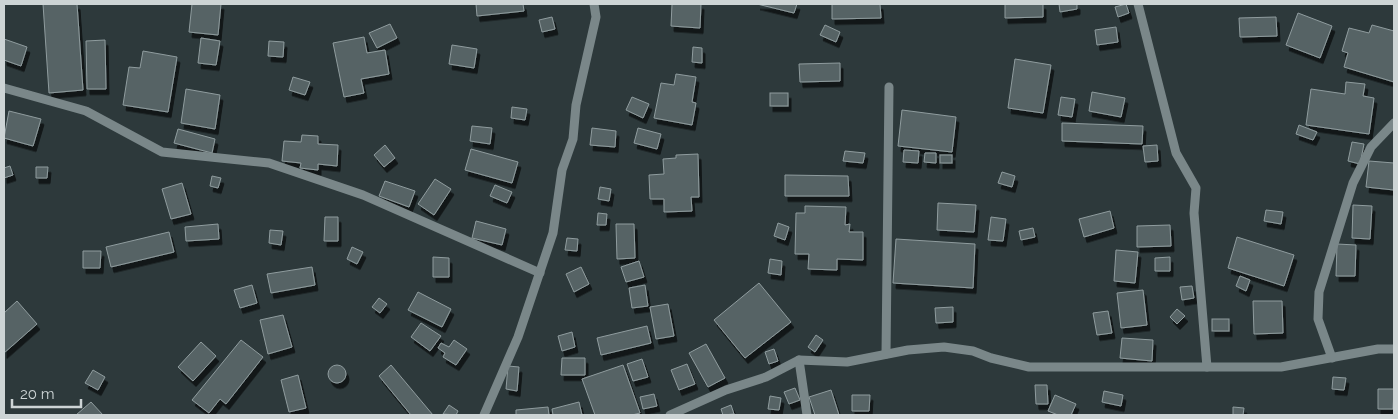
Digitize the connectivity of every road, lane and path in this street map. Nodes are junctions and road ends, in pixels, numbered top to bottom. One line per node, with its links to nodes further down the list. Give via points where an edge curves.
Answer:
1 (594, 4): 6 (street, via 596,17 576,105 573,139 562,170 554,233)
2 (1138, 4): 11 (street, via 1176,153 1196,188 1194,213)
3 (889, 87): 8 (street)
4 (4, 88): 6 (street, via 86,111 162,152 269,163 363,195)
5 (1394, 123): 9 (street, via 1371,147 1353,183 1319,292 1318,318)
6 (540, 273): 12 (street, via 518,337)
7 (1394, 349): 9 (street)
8 (886, 354): 10 (street, via 847,362); 11 (street, via 944,347 1029,367)
9 (1332, 358): 11 (street, via 1281,367)
10 (798, 360): 13 (street, via 766,377 726,390); 14 (street)
11 (1208, 367)
12 (484, 415)
13 (670, 415)
14 (807, 415)

